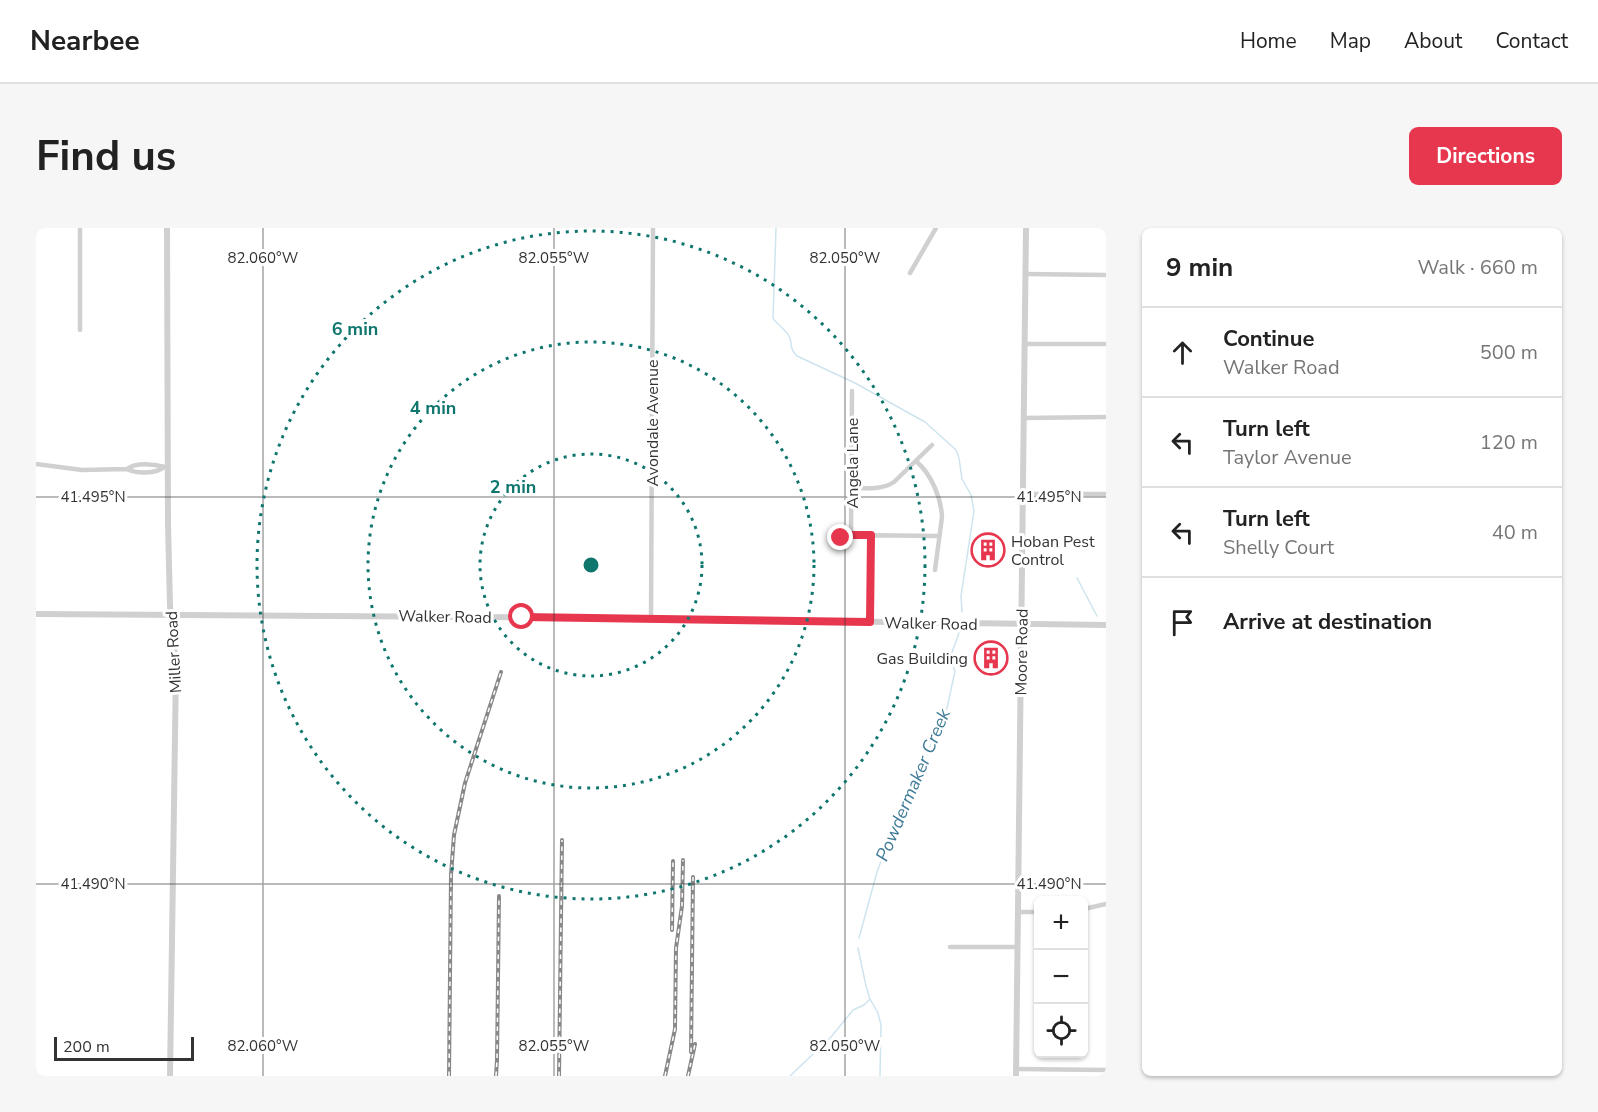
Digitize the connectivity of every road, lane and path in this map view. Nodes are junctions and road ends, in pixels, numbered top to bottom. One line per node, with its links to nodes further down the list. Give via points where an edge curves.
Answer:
1 (80, 228): 9 (street)
2 (167, 228): 18 (street, Miller Road)
3 (653, 228): 29 (street, Avondale Avenue)
4 (936, 228): 6 (street)
5 (1026, 228): 7 (street, Moore Road)
6 (910, 273)
7 (1025, 274): 8 (street); 10 (street, Moore Road)
8 (1106, 275)
9 (80, 330)
10 (1024, 344): 11 (street); 14 (street, Moore Road)
11 (1106, 344)
12 (852, 391): 19 (street, Angela Lane)
13 (1106, 417): 14 (street)
14 (1023, 418): 20 (street, Moore Road)
15 (932, 445): 16 (street)
16 (916, 460): 19 (street, via 888,486); 24 (street, via 927,472 939,501)
17 (36, 464): 18 (street, via 82,470)
18 (166, 467): 28 (street, Miller Road)
19 (851, 488): 22 (street, Angela Lane)
20 (1023, 494): 21 (street); 31 (street, Moore Road)
21 (1106, 494)
22 (851, 535): 23 (street); 25 (street)
23 (871, 535): 24 (street); 30 (street)
24 (939, 536): 26 (street)
25 (833, 537)
26 (935, 570)
27 (36, 614): 28 (street, Walker Road)
28 (171, 615): 29 (street, Walker Road); 41 (street, Miller Road, via 176,668)
29 (651, 618): 30 (street, Walker Road)
30 (870, 622): 31 (street, Walker Road)
31 (1021, 624): 32 (street, Walker Road); 35 (street, Moore Road)
32 (1106, 625)
33 (1106, 904): 34 (street)
34 (1088, 908)
35 (1018, 912): 36 (street); 38 (street, Moore Road)
36 (1034, 912)
37 (950, 946): 38 (street)
38 (1017, 947): 40 (street, Moore Road)
39 (1106, 1070): 40 (street)
40 (1016, 1073)
41 (170, 1076)

